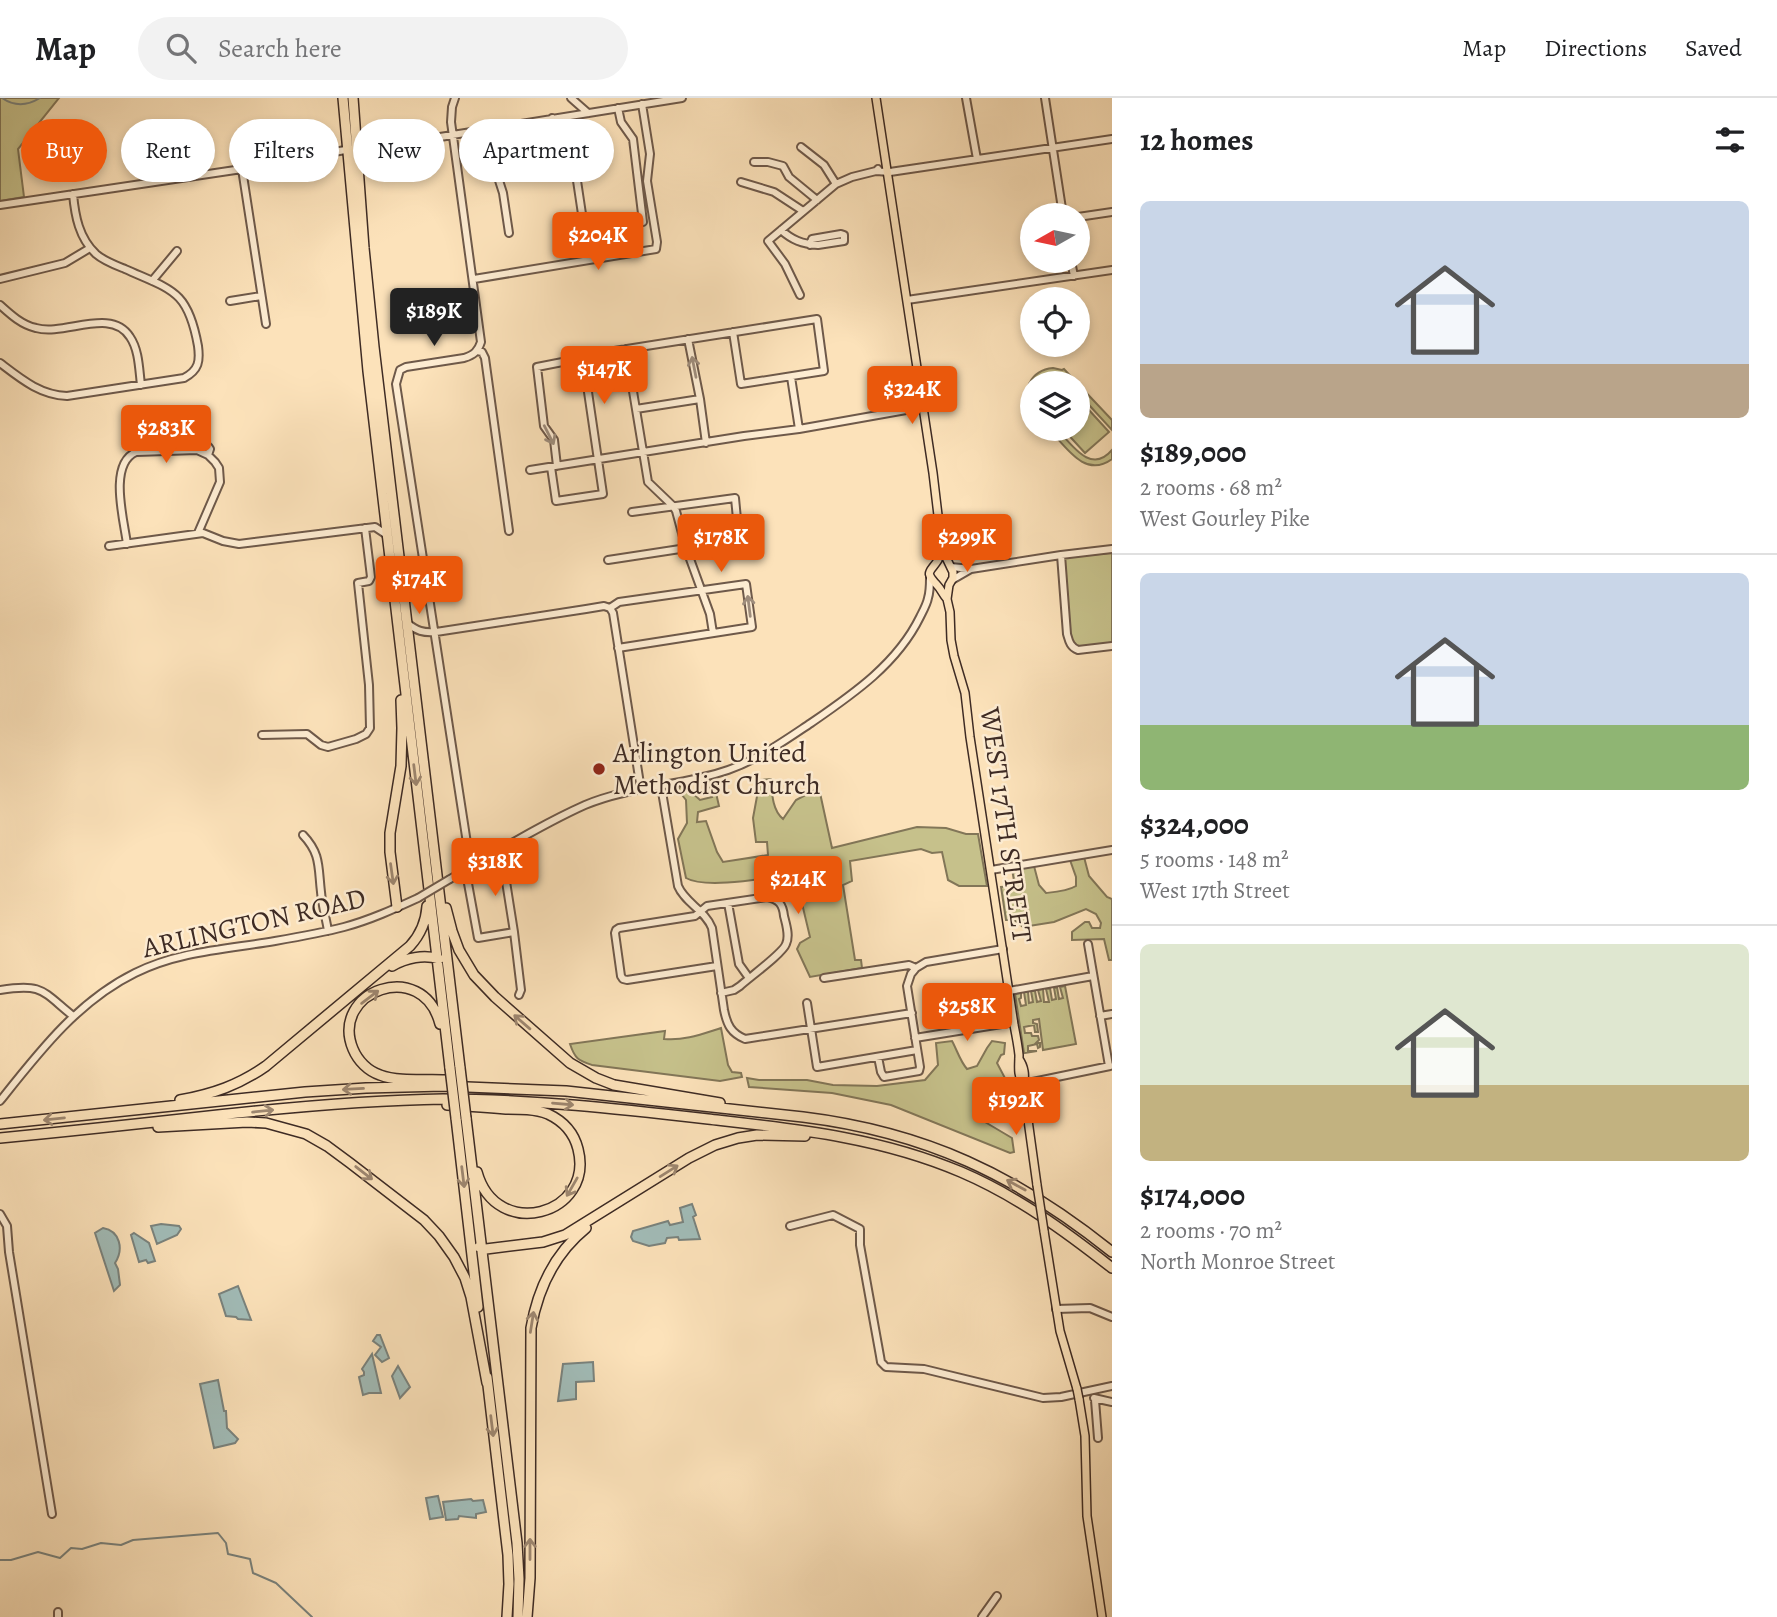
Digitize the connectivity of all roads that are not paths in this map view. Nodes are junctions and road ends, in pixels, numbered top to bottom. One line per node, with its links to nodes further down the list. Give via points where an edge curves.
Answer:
1 (343, 98): 20 (highway)
2 (353, 98): 20 (highway)
3 (455, 98): 16 (street)
4 (571, 98): 11 (street)
5 (682, 98): 10 (street)
6 (876, 98): 24 (main road)
7 (967, 98): 22 (street)
8 (1045, 98): 19 (street)
9 (632, 102): 10 (street); 12 (street)
10 (642, 104): 48 (street, via 656,249)
11 (588, 113): 12 (street); 13 (street)
12 (620, 115): 37 (street, via 633,139)
13 (552, 118): 14 (street); 40 (street, via 576,174)
14 (546, 119)
15 (459, 133): 16 (street)
16 (453, 134): 20 (street); 48 (street)
17 (1112, 139): 19 (street)
18 (801, 147): 29 (street, via 824,165)
19 (1053, 147): 22 (street); 32 (street)
20 (352, 149): 21 (street); 64 (highway); 66 (highway)
21 (339, 151)
22 (977, 159): 24 (street)
23 (754, 162): 31 (street, via 783,166 789,177)
24 (887, 169): 29 (street); 52 (main road)
25 (229, 171): 30 (street)
26 (244, 182): 51 (street)
27 (499, 182): 39 (street)
28 (741, 182): 34 (street, via 774,192)
29 (836, 184): 31 (street)
30 (73, 194): 33 (street); 42 (street, via 79,227)
31 (817, 200): 34 (street)
32 (1061, 203)
33 (0, 205)
34 (803, 211): 38 (street)
35 (1112, 212): 36 (street)
36 (1090, 215)
37 (643, 222)
38 (781, 230): 41 (street); 50 (street, via 768,241)
39 (509, 233)
40 (585, 234)
41 (810, 245): 41 (street, via 844,241 845,238 841,234 812,239)
42 (90, 248): 47 (street, via 65,263); 49 (street)
43 (177, 251): 49 (street)
44 (1112, 270): 46 (street)
45 (1073, 273): 46 (street)
46 (1074, 276): 52 (street)
47 (0, 279)
48 (474, 279): 59 (street, via 481,335)
49 (152, 281): 63 (street, via 176,294 185,305 195,329 199,363 184,378)
50 (800, 295)
51 (261, 296): 53 (street); 55 (street)
52 (907, 300): 67 (main road)
53 (230, 301)
54 (0, 305): 63 (street, via 38,329 101,323 122,328 134,346)
55 (266, 324)
56 (733, 332): 57 (street); 62 (street, via 741,384); 62 (street, via 817,319 824,371)
57 (688, 339): 58 (street); 65 (street, one-way to 57)
58 (626, 349): 60 (street); 68 (street)
59 (477, 351): 80 (street, via 485,358); 103 (street, via 464,358 406,367 400,370 396,384)
60 (608, 352)
61 (0, 363): 63 (street, via 37,389 59,396)
62 (791, 377): 69 (street)
63 (141, 385)
64 (370, 389): 66 (highway); 77 (highway)
65 (700, 400): 68 (street); 70 (street)
66 (380, 401): 98 (highway)
67 (923, 407): 69 (street); 86 (main road)
68 (636, 409): 71 (street)
69 (799, 429): 70 (street)
70 (706, 443): 71 (street)
71 (642, 452): 72 (street); 75 (street, via 648,482)
72 (598, 459): 73 (street); 73 (street, via 604,494 556,501); 73 (street, one-way to 73, via 583,358 537,367 544,426 554,440)
73 (554, 466): 74 (street)
74 (530, 470)
75 (673, 506): 76 (street); 85 (street); 85 (street, via 735,498 739,540)
76 (632, 512)
77 (384, 514): 78 (street); 82 (highway)
78 (375, 527): 79 (street); 82 (street)
79 (365, 528): 81 (street, via 239,544); 110 (street, via 371,575 370,580 358,583 369,685 368,731 328,747 307,734)
80 (509, 531)
81 (198, 533): 83 (street); 83 (street, via 220,482 208,446 136,452 122,467 119,484)
82 (387, 536): 94 (highway)
83 (127, 544): 84 (street)
84 (109, 546)
85 (686, 548): 89 (street); 97 (street)
86 (942, 549): 90 (main road); 91 (main road)
87 (1112, 549): 88 (street)
88 (1061, 555): 92 (street); 107 (street, via 1067,634 1073,648)
89 (608, 559)
90 (935, 564): 91 (main road); 93 (main road)
91 (950, 566): 92 (street); 95 (main road)
92 (971, 569): 95 (street)
93 (930, 577): 96 (main road); 99 (street, ARLINGTON ROAD)
94 (392, 580): 98 (highway); 109 (highway)
95 (950, 582): 96 (main road); 100 (main road, WEST 17TH STREET)
96 (939, 585): 99 (street, ARLINGTON ROAD); 100 (main road, WEST 17TH STREET)
97 (700, 591): 101 (street, via 619,602); 105 (street); 105 (street, one-way to 97, via 752,627 746,584)
98 (403, 592): 102 (highway)
99 (929, 596): 111 (street, ARLINGTON ROAD, via 915,627 894,656 826,712 745,763)
100 (947, 599): 119 (main road, WEST 17TH STREET)
101 (610, 608): 103 (street); 108 (street)
102 (407, 622): 104 (street); 106 (highway)
103 (436, 632): 104 (street); 118 (street)
104 (423, 633): 106 (street)
105 (713, 633): 108 (street)
106 (409, 645): 113 (highway)
107 (1112, 646)
108 (618, 648): 112 (street)
109 (404, 685): 117 (highway, one-way to 117); 121 (highway, one-way to 121, via 401,766 390,833)
110 (262, 735)
111 (661, 786): 112 (street, ARLINGTON ROAD); 122 (street, via 678,886)
112 (641, 790): 115 (street, ARLINGTON ROAD, via 584,806)
113 (432, 831): 130 (highway); 156 (highway, one-way to 113, via 614,1085 563,1058 487,990 464,959 449,922)
114 (303, 835): 123 (street, via 318,857)
115 (501, 850): 118 (street, ARLINGTON ROAD); 124 (street)
116 (1112, 850): 119 (street)
117 (426, 866): 127 (highway); 134 (highway, via 422,929 410,946)
118 (468, 869): 121 (street, ARLINGTON ROAD, bridge); 124 (street, via 478,938)
119 (991, 870): 126 (main road, WEST 17TH STREET)
120 (727, 903): 122 (street); 132 (street, via 739,964); 132 (street, via 767,897 777,900 783,910 788,936 785,947)
121 (397, 907): 123 (street, ARLINGTON ROAD)
122 (700, 911): 128 (street, via 712,928); 128 (street, via 695,916 616,930 621,976 627,981)
123 (328, 931): 142 (street, ARLINGTON ROAD, via 196,952 158,964 114,985)
124 (514, 932): 138 (street)
125 (1088, 944): 131 (street)
126 (1003, 949): 129 (street, via 930,961); 136 (main road, WEST 17TH STREET)
127 (437, 957): 130 (highway); 134 (highway, via 400,962); 149 (highway)
128 (717, 966): 137 (street)
129 (916, 968): 133 (street, via 909,965); 140 (street, via 907,986)
130 (449, 975): 157 (highway, bridge)
131 (1093, 976): 136 (street); 143 (street)
132 (749, 978): 137 (street)
133 (824, 978)
134 (362, 987): 155 (highway, via 239,1083 209,1094)
135 (0, 990): 142 (street, via 40,990)
136 (1009, 991): 144 (main road, WEST 17TH STREET)
137 (721, 993): 145 (street, via 729,1027 745,1039)
138 (520, 995)
139 (807, 1003): 145 (street)
140 (912, 1013): 145 (street); 146 (street)
141 (1112, 1014): 143 (street)
142 (73, 1016): 154 (street, ARLINGTON ROAD)
143 (1100, 1016): 150 (street)
144 (1014, 1022): 146 (street); 151 (main road, WEST 17TH STREET)
145 (811, 1029): 148 (street, via 817,1067)
146 (915, 1038): 147 (street)
147 (917, 1050): 148 (street); 148 (street, via 920,1067 916,1073 884,1077)
148 (878, 1057)
149 (449, 1064): 152 (highway, one-way to 149, via 378,1074 362,1063 352,1046 350,1027 355,1012 367,997 383,988 417,992 437,1014); 165 (highway, one-way to 165, bridge)
150 (1111, 1066): 151 (street)
151 (1023, 1084): 169 (main road, WEST 17TH STREET, bridge)
152 (520, 1088): 155 (highway, one-way to 155, via 351,1088); 156 (highway)
153 (397, 1100): 157 (highway, one-way to 157, via 536,1111 553,1117 571,1132 579,1152 579,1170 571,1190 557,1205 538,1213 500,1206 480,1181); 159 (highway, one-way to 153); 161 (highway, one-way to 161, via 573,1105)
154 (0, 1101)
155 (99, 1114): 158 (highway, one-way to 158)
156 (788, 1115): 167 (highway, one-way to 156, via 1028,1191 952,1154 864,1126)
157 (467, 1122): 166 (highway)
158 (0, 1124)
159 (90, 1129): 160 (highway); 171 (highway, one-way to 171, via 256,1122 295,1130 327,1146 424,1220 448,1247 471,1297)
160 (0, 1138)
161 (876, 1143): 162 (highway, one-way to 161, via 696,1154 730,1140 787,1135); 168 (highway, via 934,1161 997,1189 1040,1214)
162 (611, 1207): 166 (highway, via 557,1238); 181 (highway, one-way to 162, via 533,1316 538,1294 561,1254)
163 (0, 1215): 177 (street, via 7,1226)
164 (790, 1226): 173 (street, via 833,1215 860,1229 881,1362 886,1367 924,1369 1043,1398)
165 (470, 1236): 166 (highway); 171 (highway)
166 (482, 1248): 180 (highway, via 517,1543)
167 (1112, 1252)
168 (1112, 1268)
169 (1056, 1309): 170 (street, via 1090,1308); 183 (main road, WEST 17TH STREET, bridge, via 1079,1399 1088,1522)
170 (1112, 1317)
171 (487, 1383): 179 (highway, one-way to 179, via 508,1555)
172 (1112, 1386): 173 (street)
173 (1091, 1391): 174 (street)
174 (1094, 1399): 175 (street); 176 (street)
175 (1112, 1402)
176 (1098, 1438)
177 (52, 1514)
178 (997, 1597): 182 (street)
179 (507, 1617)
180 (518, 1617)
181 (527, 1617)
182 (982, 1617)
183 (1102, 1617)

